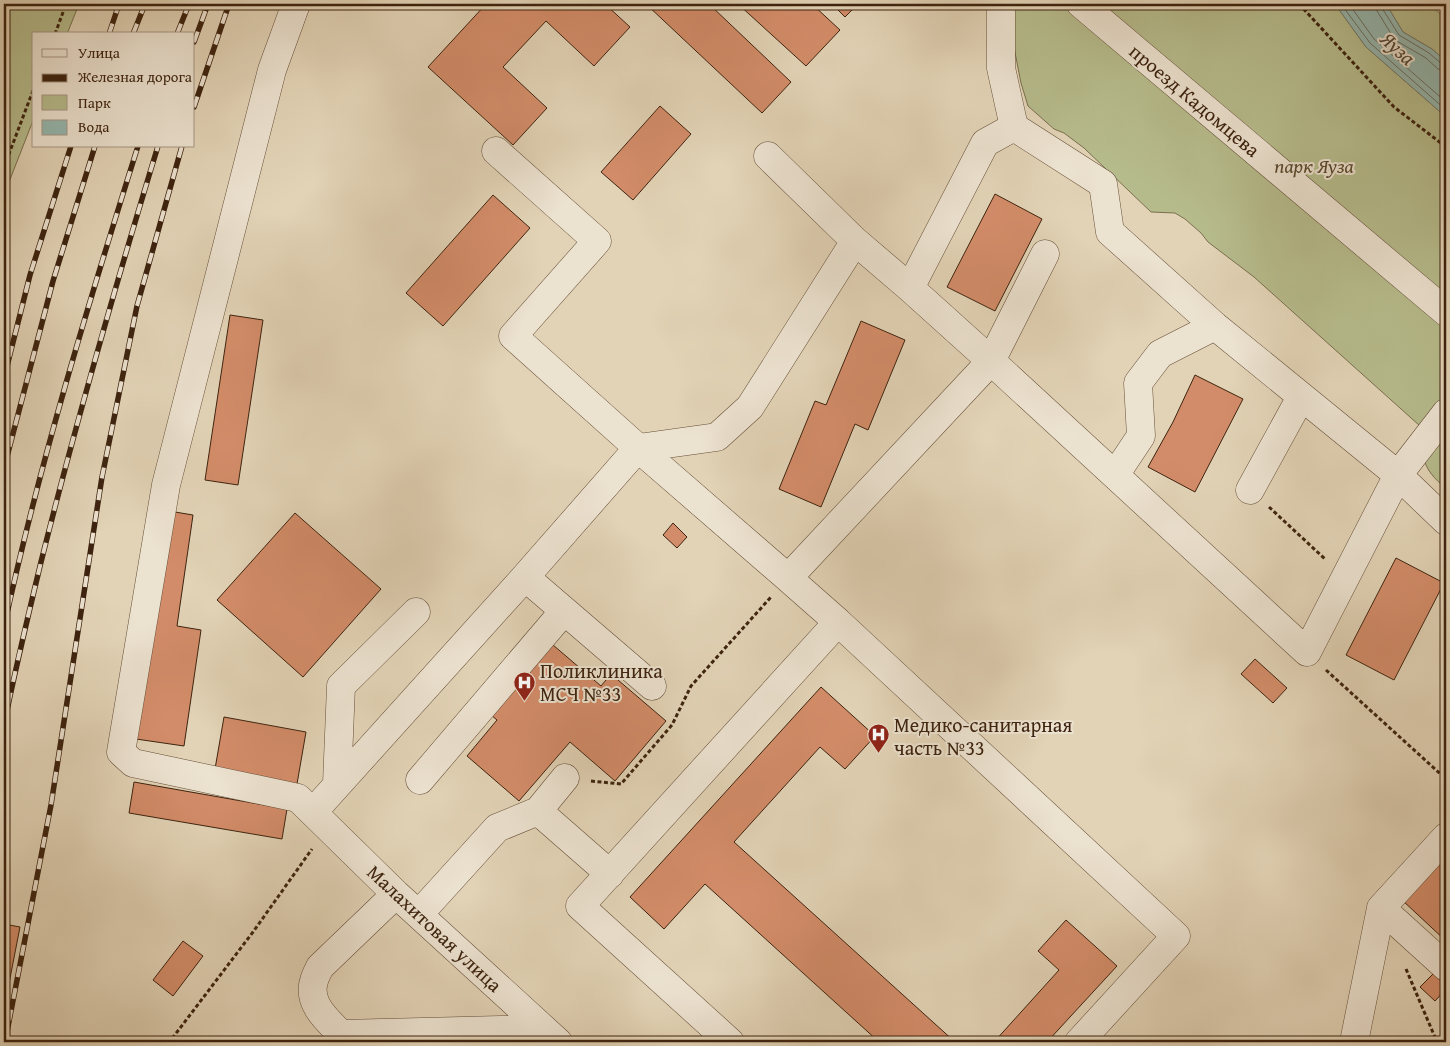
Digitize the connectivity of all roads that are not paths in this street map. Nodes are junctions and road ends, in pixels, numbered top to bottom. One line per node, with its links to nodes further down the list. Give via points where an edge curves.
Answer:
1 (296, 4): 30 (street, Малахитовая улица, via 272,70 166,485 122,752 133,763 298,798)
2 (1001, 4): 4 (street, via 1001,68)
3 (1081, 4): 10 (street, проезд Кадомцева)
4 (1014, 127): 9 (street, via 985,143); 11 (street, via 1103,184 1110,232)
5 (496, 152): 15 (street, via 597,241 514,336)
6 (768, 156): 7 (street)
7 (855, 241): 9 (street); 15 (street, via 750,407 717,438)
8 (1045, 254): 12 (street)
9 (910, 288): 12 (street)
10 (1446, 312)
11 (1215, 326): 13 (street); 16 (street, via 1160,354 1138,383 1141,436)
12 (991, 361): 16 (street); 21 (street)
13 (1301, 397): 17 (street); 18 (street)
14 (1446, 413): 17 (street)
15 (638, 448): 20 (street); 21 (street)
16 (1115, 475): 17 (street, via 1307,652)
17 (1398, 475): 19 (street)
18 (1250, 490)
19 (1446, 521)
20 (525, 578): 22 (street); 28 (street)
21 (788, 578): 24 (street)
22 (564, 611): 25 (street); 27 (street)
23 (416, 612): 28 (street, via 341,686)
24 (838, 622): 32 (street); 40 (street, via 1176,936)
25 (652, 686)
26 (565, 778): 29 (street)
27 (420, 780)
28 (337, 784): 30 (street)
29 (538, 811): 32 (street); 35 (street, via 497,828)
30 (321, 819): 33 (street, Малахитовая улица)
31 (1446, 837): 34 (street)
32 (610, 874): 39 (street, via 580,906)
33 (396, 894): 35 (street, Малахитовая улица); 38 (street, via 320,967 313,982 318,1010)
34 (1381, 908): 36 (street); 41 (street)
35 (419, 914): 37 (street, Малахитовая улица)
36 (1446, 967)
37 (550, 1035): 38 (street)
38 (341, 1038)
39 (730, 1042)
40 (1079, 1042)
41 (1354, 1042)

